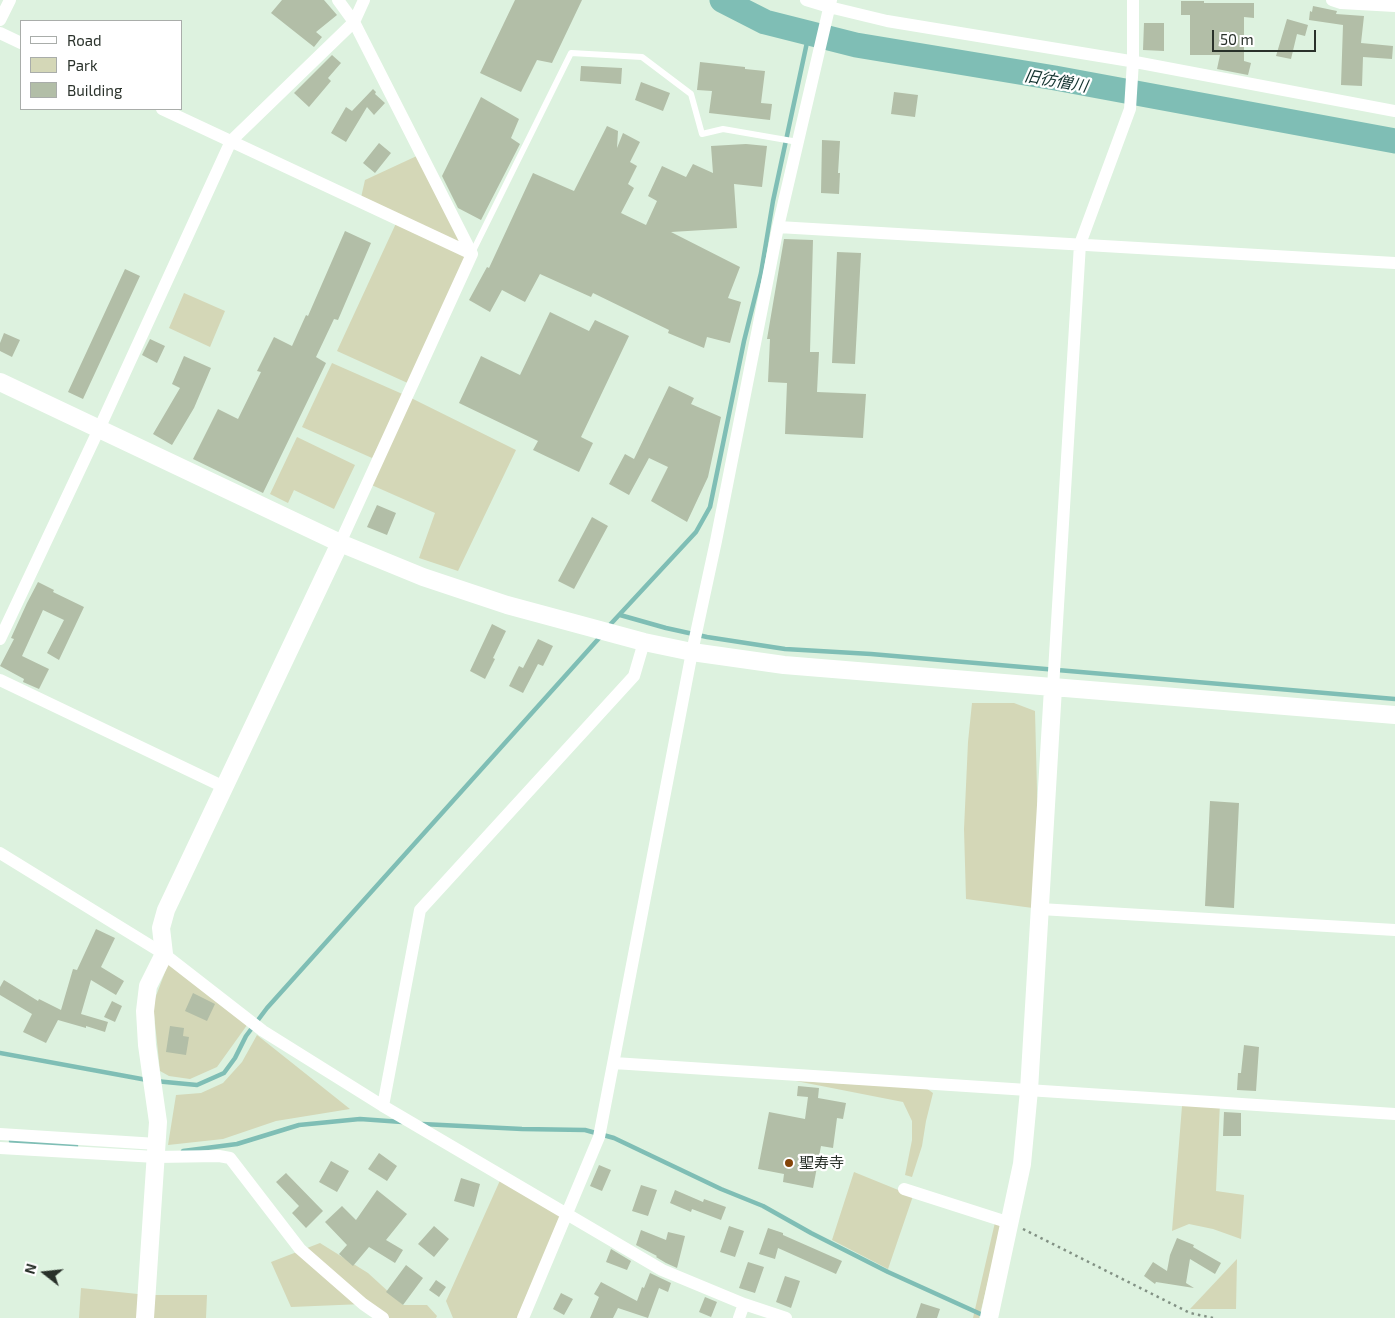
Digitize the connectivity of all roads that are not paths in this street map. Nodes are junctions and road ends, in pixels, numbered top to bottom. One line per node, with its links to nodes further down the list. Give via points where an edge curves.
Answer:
1 (10, 0): 9 (street)
2 (338, 0): 10 (street)
3 (364, 0): 10 (street)
4 (806, 0): 7 (street)
5 (1133, 0): 13 (street)
6 (1332, 0): 8 (street)
7 (830, 4): 13 (street, via 886,21); 17 (street)
8 (1395, 6)
9 (0, 20)
10 (354, 22): 16 (street); 20 (street)
11 (0, 34): 12 (street)
12 (20, 43)
13 (1134, 61): 15 (street); 19 (street, via 1130,110)
14 (164, 110): 16 (street)
15 (1395, 111)
16 (231, 141): 20 (street); 23 (street)
17 (798, 142): 18 (street); 20 (lane, via 723,129 702,134 691,94 642,57 571,52)
18 (778, 227): 19 (street); 27 (street)
19 (1080, 244): 21 (street); 29 (street)
20 (472, 254): 24 (street)
21 (1395, 263)
22 (0, 382): 23 (street)
23 (99, 429): 24 (street); 25 (street)
24 (340, 544): 26 (street, via 423,577 507,605); 31 (street)
25 (0, 639)
26 (644, 642): 27 (street); 38 (street, via 634,676 420,910)
27 (692, 652): 29 (street, via 784,665); 36 (street)
28 (0, 680): 31 (street)
29 (1053, 688): 30 (street); 33 (street)
30 (1395, 715)
31 (224, 787): 35 (street, via 166,910 161,928)
32 (0, 853): 35 (street)
33 (1040, 909): 34 (street); 37 (street)
34 (1395, 930)
35 (164, 954): 38 (street, via 263,1031); 42 (street, via 148,986 145,1011 158,1122)
36 (614, 1063): 37 (street); 44 (street, via 599,1137)
37 (1029, 1090): 39 (street); 45 (street, via 1022,1164)
38 (383, 1106): 44 (street)
39 (1395, 1114)
40 (0, 1134): 42 (street)
41 (0, 1148): 42 (street)
42 (157, 1150): 47 (street); 48 (street, via 230,1158 300,1249)
43 (904, 1189): 45 (street)
44 (567, 1213): 46 (street, via 662,1270); 49 (street)
45 (1010, 1223): 52 (street)
46 (744, 1304): 50 (street); 51 (street)
47 (145, 1318)
48 (382, 1318)
49 (523, 1318)
50 (739, 1318)
51 (786, 1318)
52 (989, 1318)

